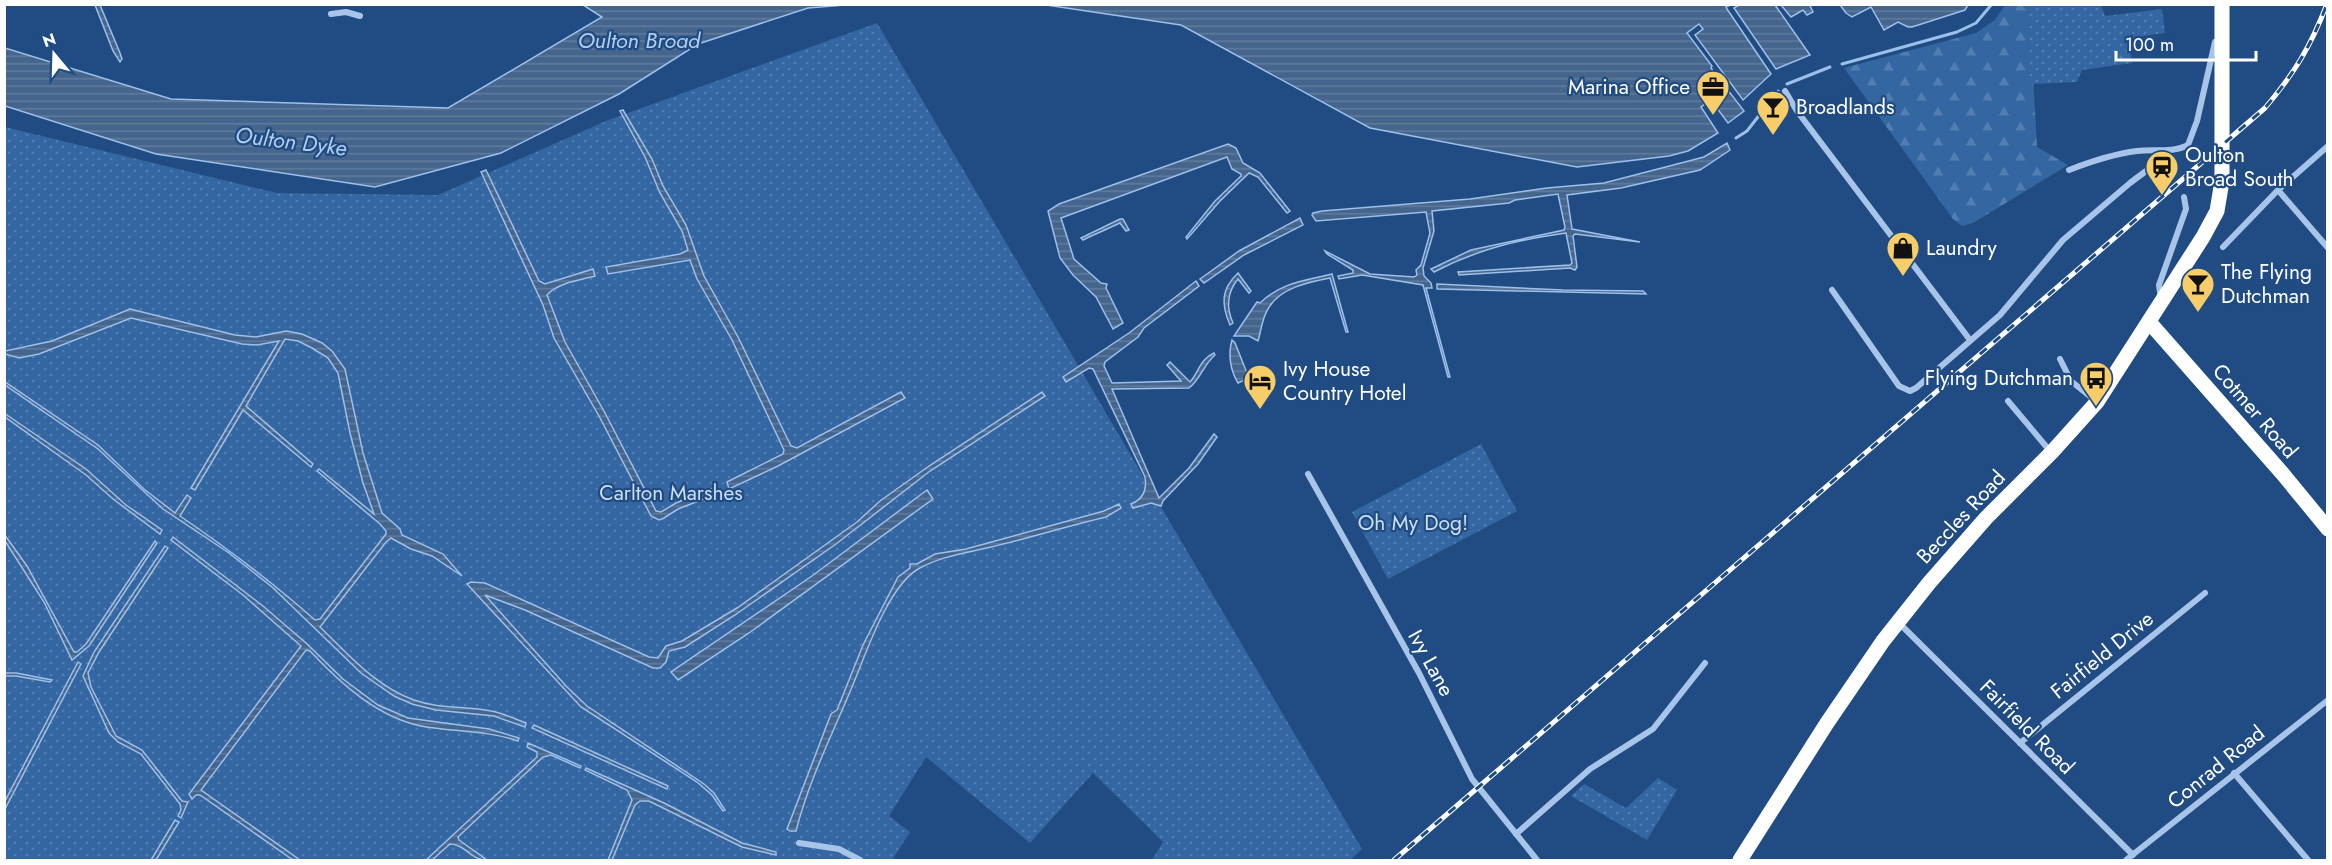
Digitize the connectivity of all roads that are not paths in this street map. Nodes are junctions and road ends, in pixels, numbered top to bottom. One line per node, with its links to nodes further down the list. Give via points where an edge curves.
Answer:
1 (345, 8): 3 (street); 4 (street)
2 (2223, 11): 7 (street, via 2193,136 2188,145); 14 (highway, via 2223,182 2217,211)
3 (331, 14)
4 (360, 16)
5 (1785, 91): 16 (street)
6 (2328, 146): 9 (street)
7 (2169, 150): 8 (street, via 2110,156); 16 (street, via 2063,240 2000,315)
8 (2069, 170)
9 (2278, 190): 11 (street); 12 (street)
10 (2184, 196): 14 (street, Beccles Road, via 2187,209 2159,285)
11 (2223, 247)
12 (2328, 248)
13 (1832, 290): 16 (street, via 1904,390 1916,388)
14 (2161, 302): 15 (highway, Beccles Road)
15 (2150, 323): 19 (highway, Beccles Road); 22 (highway, Cotmer Road)
16 (1970, 340)
17 (2060, 358): 19 (street, via 2071,381)
18 (2008, 401): 20 (street)
19 (2097, 402): 20 (highway, Beccles Road)
20 (2052, 452): 24 (highway, Beccles Road, via 1986,518)
21 (1308, 474): 29 (street, Ivy Lane, via 1419,673 1472,779)
22 (2328, 529)
23 (2205, 593): 27 (street, Fairfield Drive)
24 (1898, 622): 27 (street, Fairfield Road); 34 (highway, Beccles Road, via 1869,659)
25 (1705, 663): 29 (street, via 1653,729 1590,769)
26 (2328, 700): 28 (street, Conrad Road)
27 (2020, 743): 31 (street, Fairfield Road)
28 (2234, 773): 31 (street, Conrad Road); 36 (street)
29 (1516, 834): 33 (street, Ivy Lane)
30 (799, 843): 32 (street, via 839,849)
31 (2133, 855): 35 (street, Conrad Road)
32 (860, 861)
33 (1537, 861)
34 (1740, 861)
35 (2126, 861)
36 (2308, 861)

